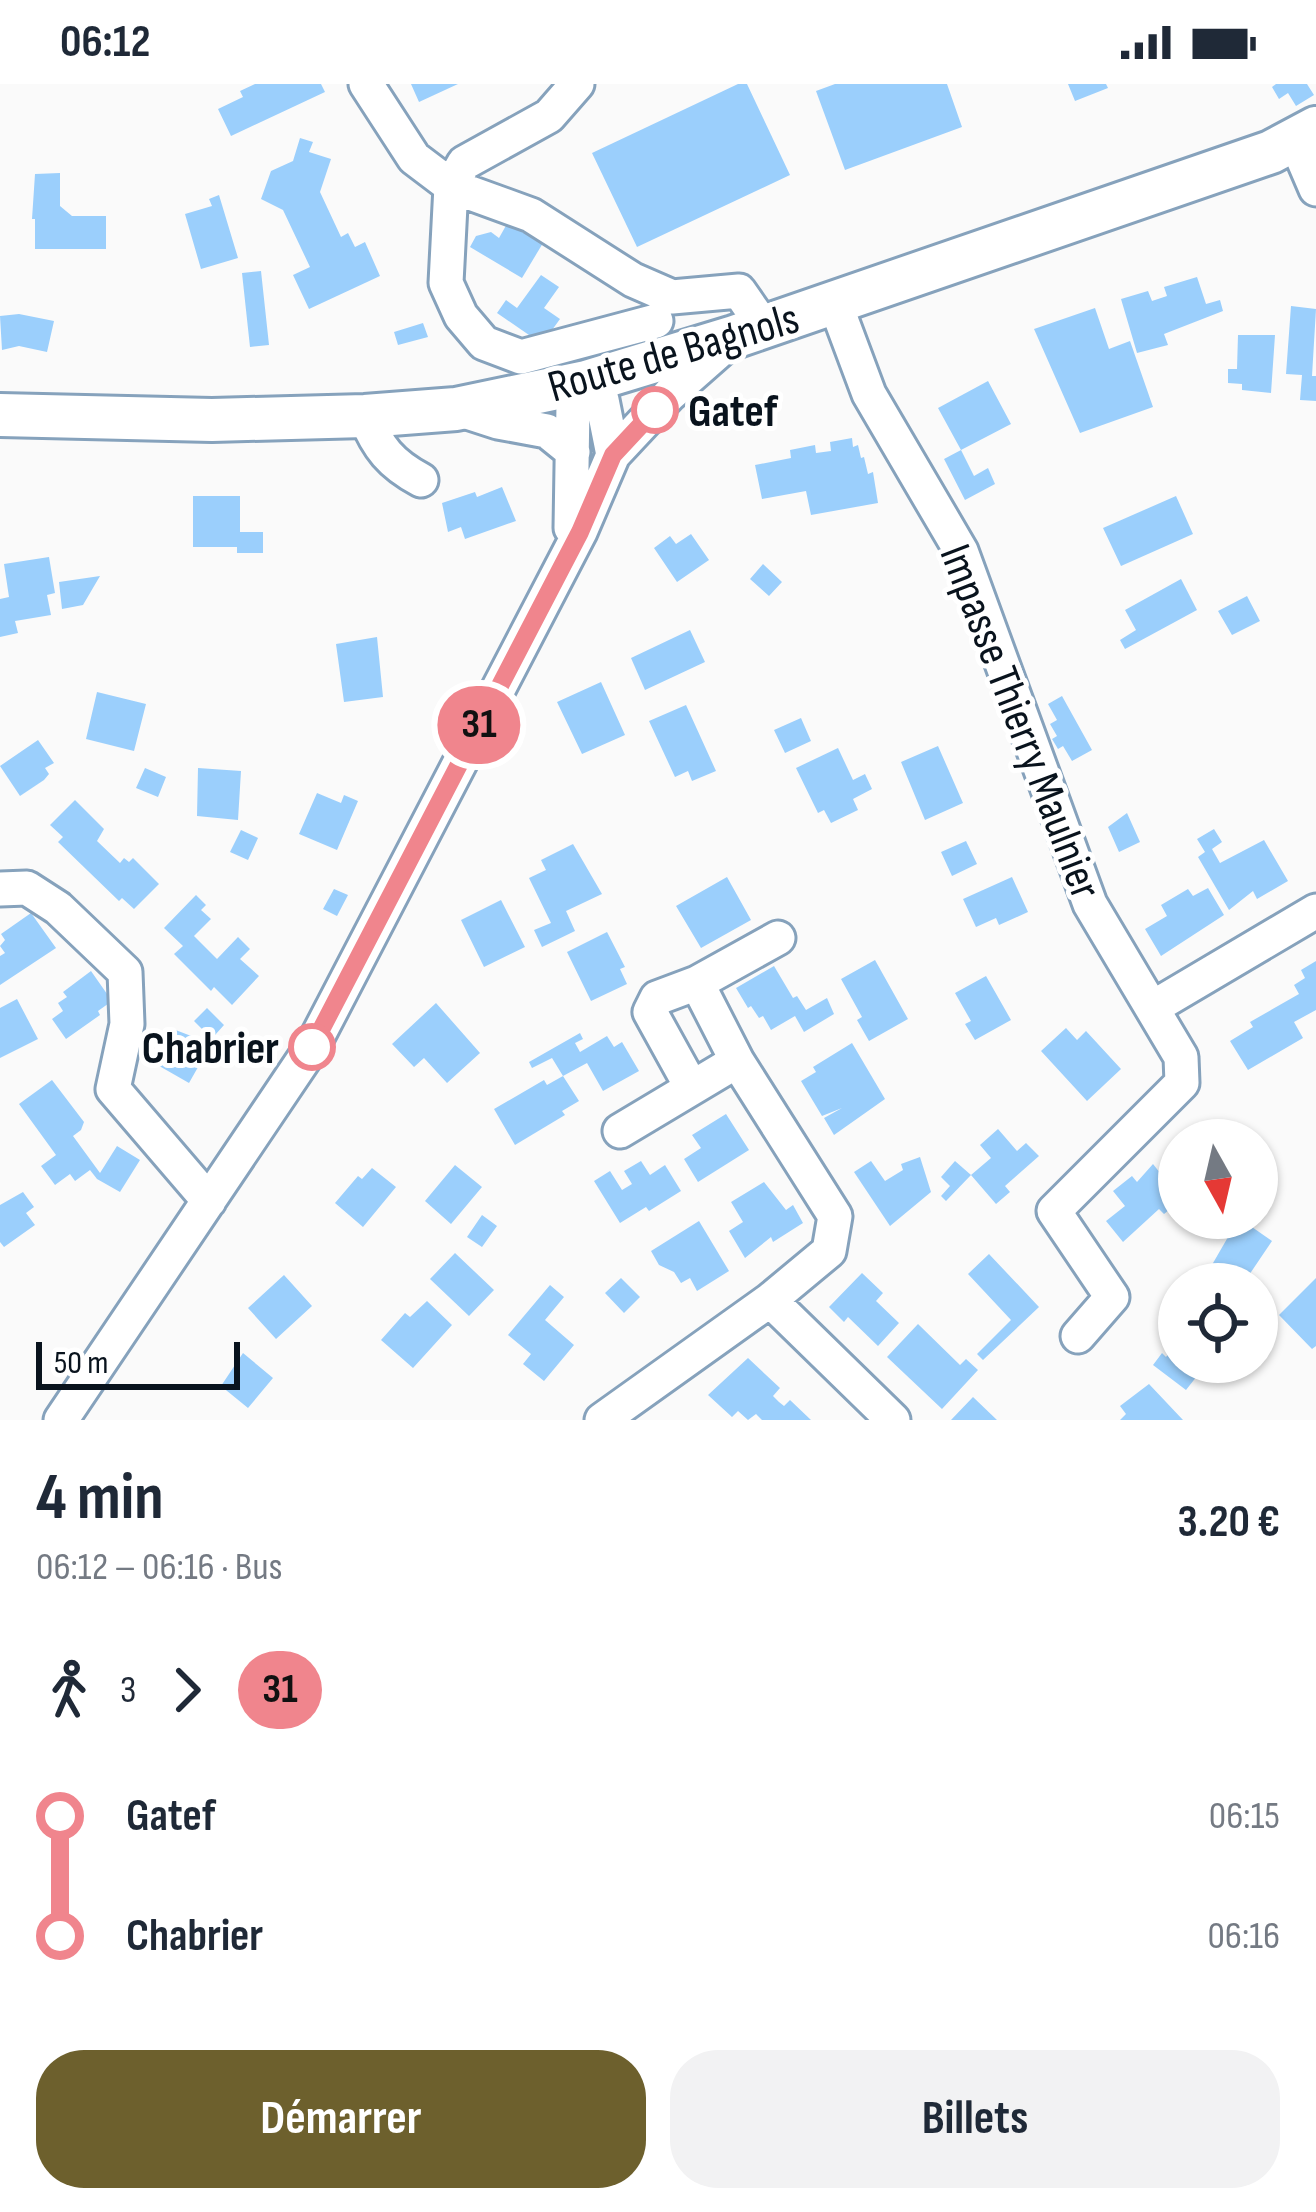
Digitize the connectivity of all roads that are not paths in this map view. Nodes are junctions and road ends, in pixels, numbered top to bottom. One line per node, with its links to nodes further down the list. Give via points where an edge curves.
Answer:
1 (366, 84): 4 (street, via 414,158)
2 (577, 84): 4 (street, via 549,116 464,163)
3 (1306, 134): 5 (street); 6 (main road, Route de Bagnols)
4 (451, 186): 7 (street, via 446,284 484,343 521,357); 8 (street, via 531,215 672,297 739,291 751,303)
5 (1316, 189)
6 (836, 303): 8 (main road, Route de Bagnols); 19 (street, Impasse Thierry Maulnier, via 869,394 961,551 1090,904)
7 (656, 321)
8 (749, 332): 9 (main road, Route de Bagnols); 13 (street)
9 (586, 382): 10 (main road, Route de Bagnols); 13 (street, via 602,400)
10 (456, 409): 12 (main road, Route de Bagnols); 13 (street, via 547,431)
11 (0, 415): 12 (main road, Route de Bagnols)
12 (364, 416): 14 (street, via 394,466)
13 (591, 462): 23 (street, via 568,553 312,1047)
14 (421, 480)
15 (0, 889): 23 (street, via 27,888 58,908 124,972 127,1024 113,1089)
16 (1316, 911): 19 (street)
17 (778, 938): 18 (street)
18 (697, 982): 20 (street); 21 (street, via 657,998 650,1012)
19 (1152, 1008): 25 (street, Impasse Thierry Maulnier, via 1181,1057 1182,1083 1054,1211 1112,1297)
20 (737, 1061): 21 (street); 24 (street, via 835,1216 829,1251)
21 (692, 1088): 22 (street)
22 (620, 1132)
23 (209, 1201): 26 (street)
24 (770, 1300): 27 (street); 28 (street)
25 (1078, 1336)
26 (61, 1420)
27 (602, 1420)
28 (892, 1420)

